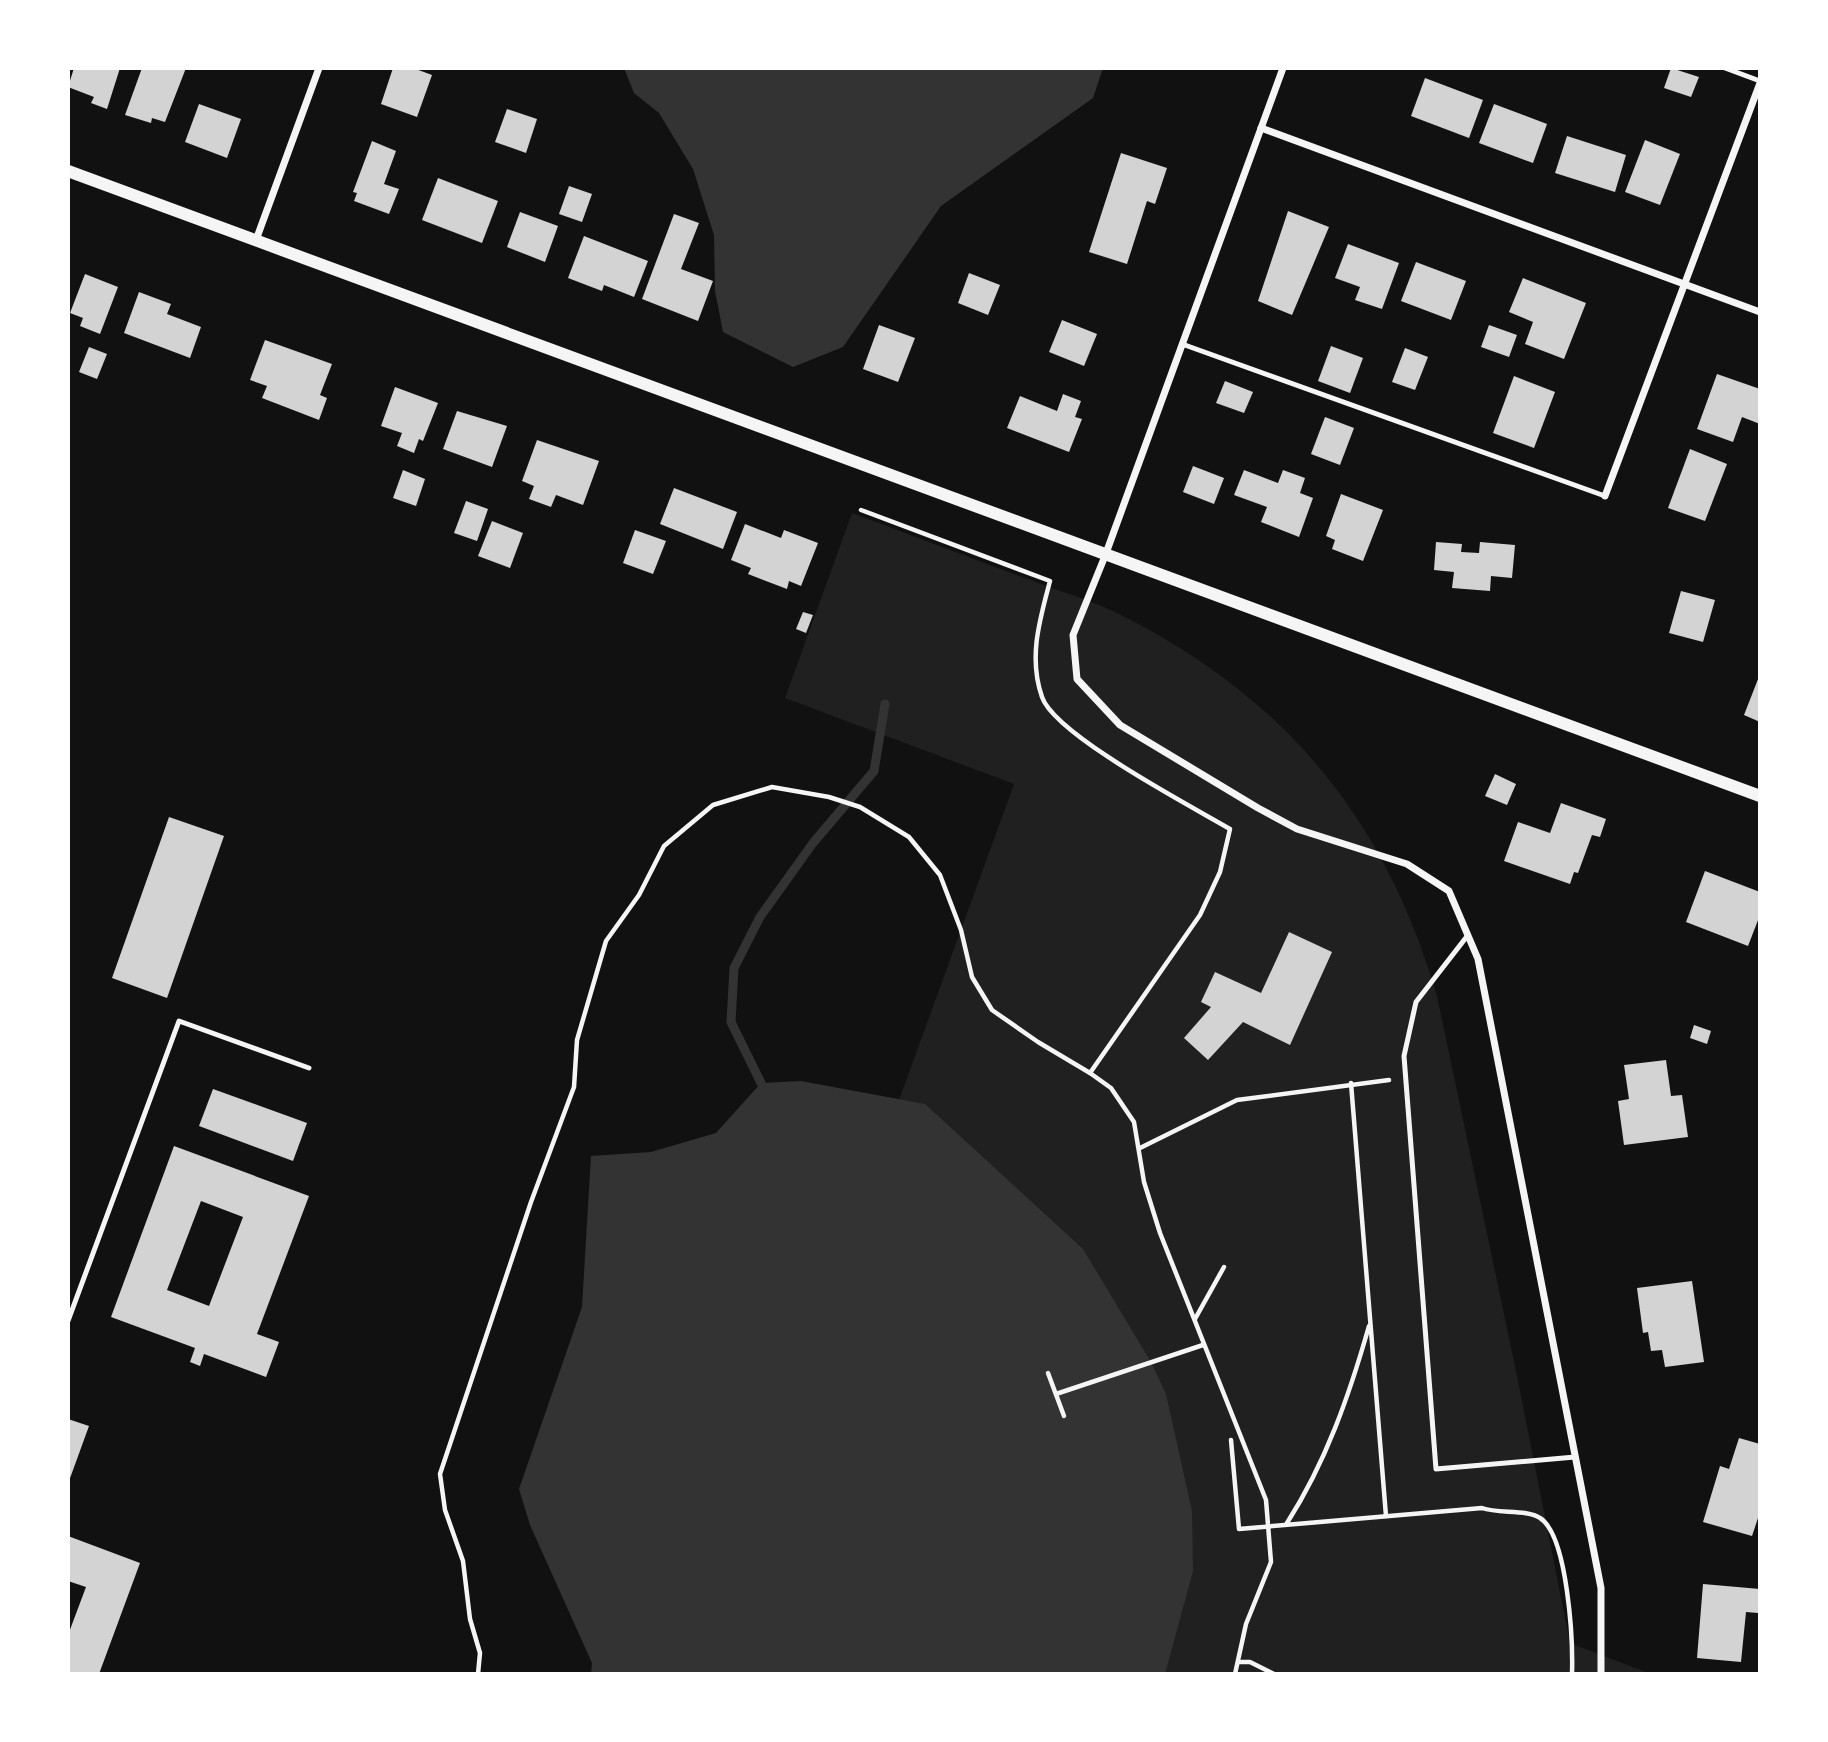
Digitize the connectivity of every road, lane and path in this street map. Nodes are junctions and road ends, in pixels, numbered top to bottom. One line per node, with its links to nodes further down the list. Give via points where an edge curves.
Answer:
1 (319, 68): 7 (street)
2 (1283, 68): 5 (street)
3 (1725, 68): 4 (lane)
4 (1760, 82): 8 (street)
5 (1261, 128): 8 (street); 10 (street)
6 (68, 171): 7 (street)
7 (256, 240): 13 (street)
8 (1686, 285): 9 (street); 11 (street)
9 (1760, 312)
10 (1182, 344): 11 (lane); 13 (street)
11 (1605, 496)
12 (861, 510): 17 (path, via 1050,581 1034,643 1042,699 1073,733 1230,829 1220,872 1200,915)
13 (1105, 555): 14 (street); 15 (street, via 1073,635 1077,679 1120,725 1297,829 1407,864 1449,891)
14 (1760, 796)
15 (1468, 935): 18 (lane, via 1416,1002 1404,1056); 30 (street, via 1478,958)
16 (309, 1068): 23 (lane, via 179,1021)
17 (1090, 1073): 20 (path, via 1111,1088 1134,1122); 35 (path, via 992,1010 972,977 961,930 940,875 909,837 860,807 772,788 713,805 664,846 639,895 606,941 578,1040 574,1087 440,1474 445,1510 463,1561 470,1619 480,1653)
18 (1405, 1079): 19 (path); 30 (lane, via 1436,1469)
19 (1351, 1083): 20 (path, via 1237,1100); 24 (path)
20 (1140, 1147): 22 (path, via 1152,1208)
21 (1224, 1267): 22 (path)
22 (1194, 1319): 25 (path)
23 (68, 1321)
24 (1370, 1322): 31 (path); 32 (path, via 1321,1465)
25 (1203, 1345): 27 (path); 33 (path, via 1266,1500)
26 (1048, 1373): 27 (path)
27 (1056, 1394): 28 (path)
28 (1064, 1416)
29 (1231, 1440): 33 (path, via 1239,1529)
30 (1575, 1457): 39 (street, via 1601,1588)
31 (1386, 1516): 32 (path); 38 (path, via 1482,1508 1541,1518 1558,1549 1573,1636)
32 (1287, 1523): 33 (path)
33 (1268, 1524): 34 (path, via 1271,1562 1246,1624)
34 (1239, 1662): 36 (path); 37 (path, via 1250,1662)
35 (478, 1674)
36 (1235, 1674)
37 (1274, 1674)
38 (1572, 1674)
39 (1601, 1674)

